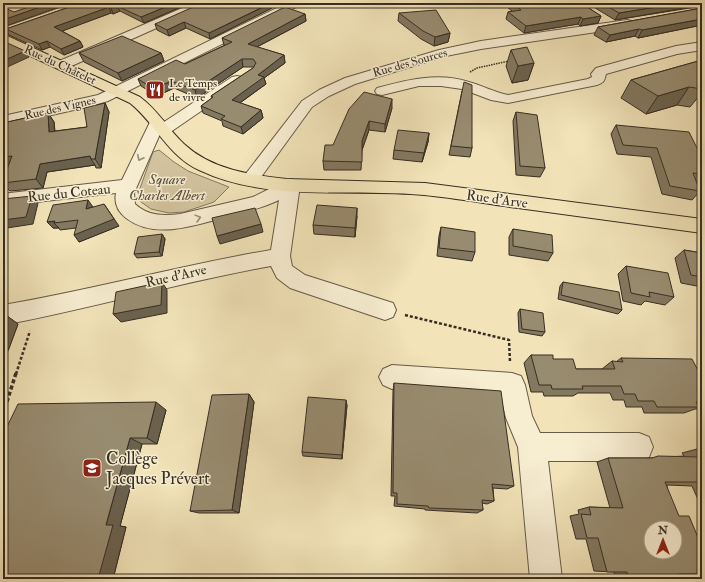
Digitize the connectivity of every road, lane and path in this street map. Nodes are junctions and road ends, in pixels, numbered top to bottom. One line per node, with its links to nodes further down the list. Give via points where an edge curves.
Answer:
1 (85, 3): 7 (street)
2 (204, 3): 11 (street)
3 (296, 3): 15 (street, Rue des Vignes)
4 (598, 16): 6 (street)
5 (638, 22): 6 (street, Rue des Sources)
6 (613, 26): 19 (street, Rue des Sources, via 461,49 344,84 307,104)
7 (3, 32)
8 (3, 38): 11 (main road, Rue du Châtelet)
9 (702, 46): 13 (street, via 676,50 601,71 598,74 599,79 594,82 510,99 498,98)
10 (512, 61): 13 (path, via 477,68 460,78)
11 (62, 65): 15 (main road, Rue du Châtelet)
12 (249, 71): 18 (street)
13 (456, 84): 14 (street, via 422,82)
14 (382, 91)
15 (116, 92): 17 (street, Rue des Vignes, via 87,103); 18 (main road, Rue d'Arve, via 143,106)
16 (3, 110): 17 (street)
17 (10, 120)
18 (160, 126): 19 (main road, Rue d'Arve, via 173,143 197,161 227,174); 21 (street, one-way to 21)
19 (250, 180): 20 (main road, Rue d'Arve)
20 (291, 185): 21 (street, one-way to 20, via 124,196 128,209 146,220 164,223 183,221 253,203); 23 (main road, Rue d'Arve, via 425,189); 24 (street)
21 (127, 186): 22 (street, Rue du Coteau)
22 (10, 199)
23 (702, 226)
24 (280, 256): 25 (street, Rue d'Arve, via 219,267); 26 (street, via 282,270 293,280 342,305)
25 (37, 309): 27 (street, Rue d'Arve); 30 (path)
26 (385, 310): 28 (path)
27 (3, 315)
28 (509, 340)
29 (392, 377): 31 (street, via 512,385 519,418)
30 (5, 408)
31 (532, 447): 32 (street); 33 (street)
32 (639, 447)
33 (546, 579)

